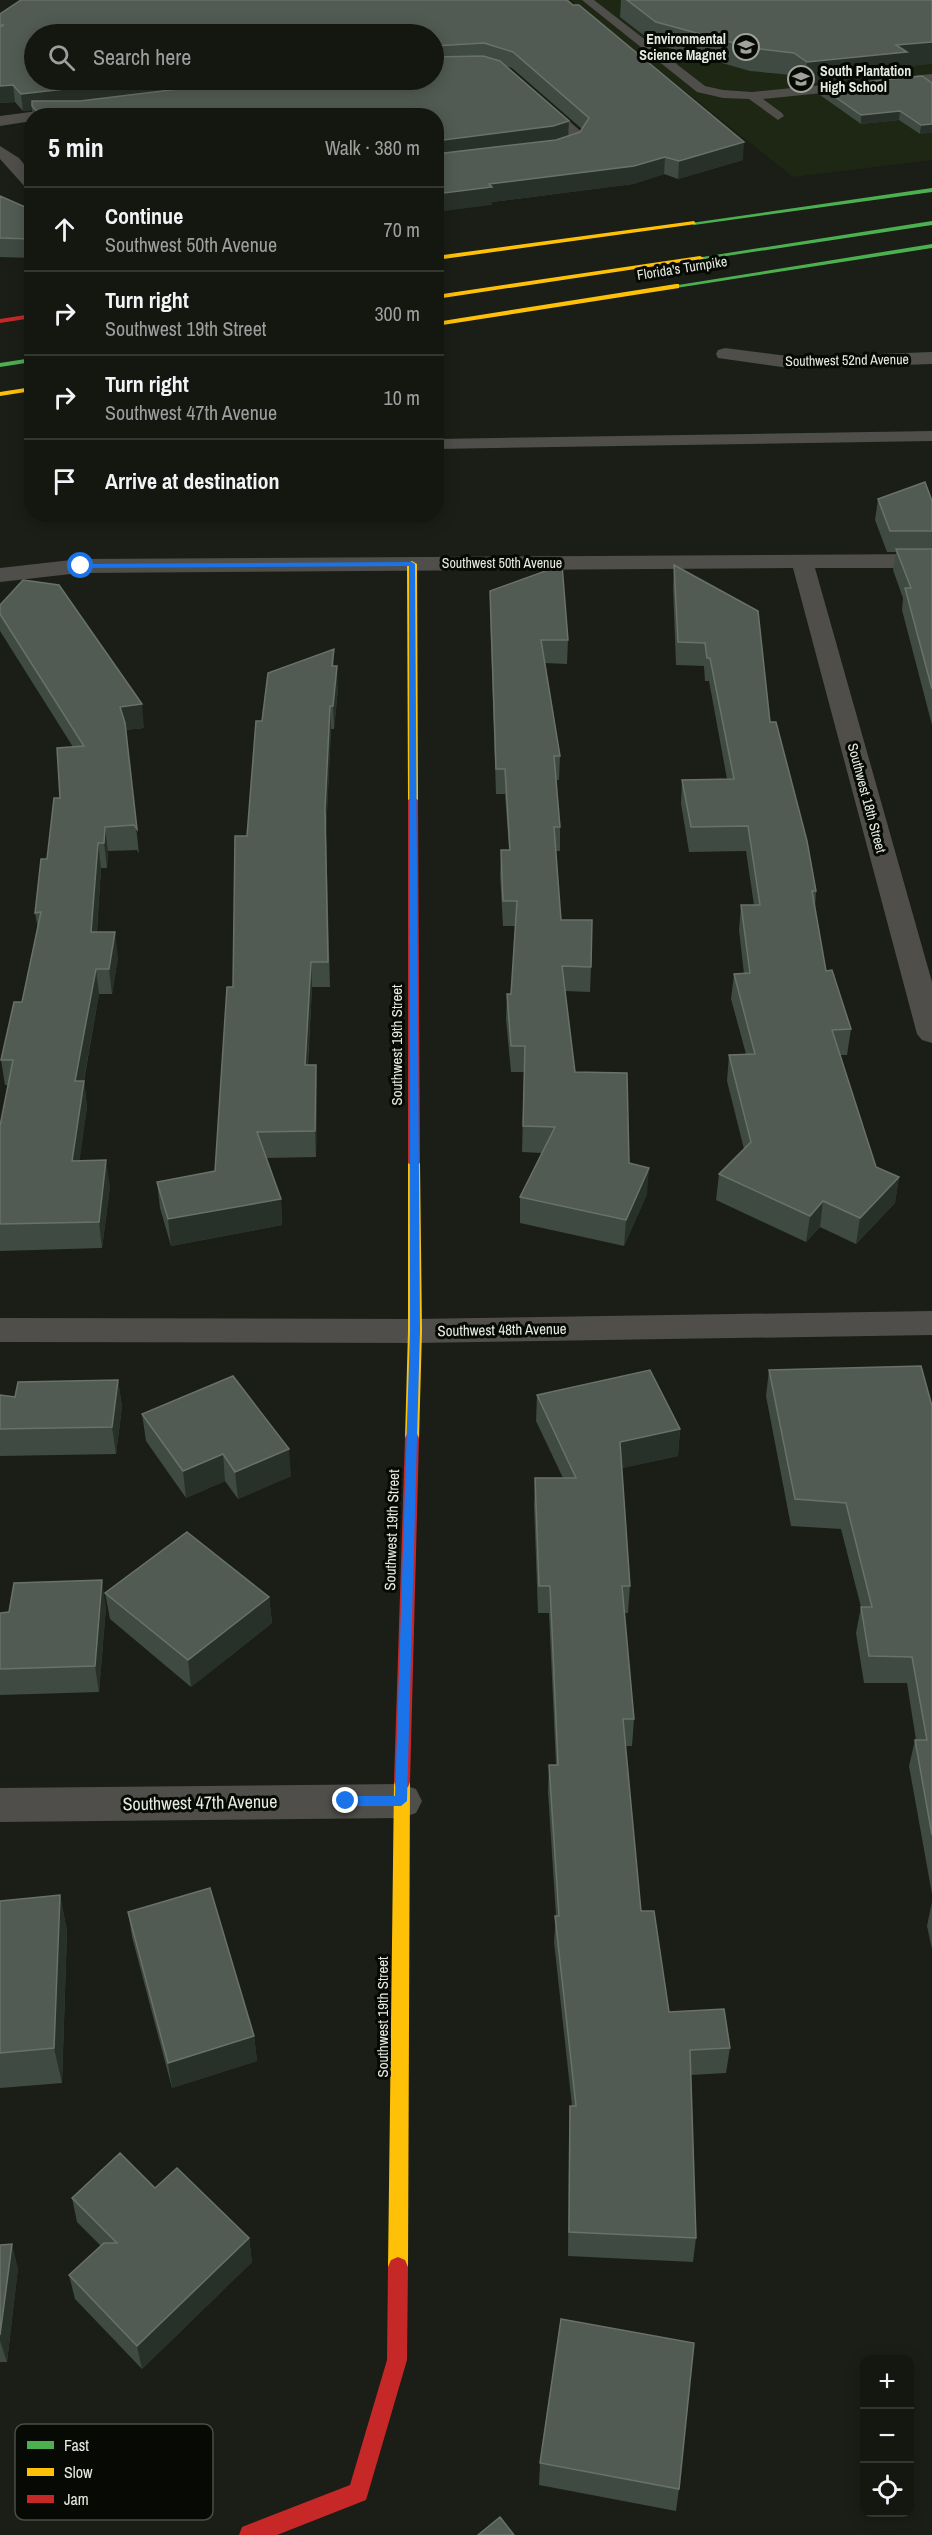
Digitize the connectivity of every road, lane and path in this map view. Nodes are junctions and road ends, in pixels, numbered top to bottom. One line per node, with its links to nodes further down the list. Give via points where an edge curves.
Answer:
1 (586, 0): 3 (lane)
2 (623, 9): 3 (lane)
3 (601, 11): 6 (lane, via 701,89)
4 (932, 78): 6 (lane)
5 (522, 87): 11 (street, via 579,137 574,144)
6 (752, 96): 7 (lane)
7 (778, 116)
8 (24, 118): 9 (street)
9 (0, 121)
10 (0, 151): 12 (street)
11 (531, 153)
12 (24, 175)
13 (932, 190): 14 (main road)
14 (915, 192): 15 (main road); 18 (main road)
15 (802, 222)
16 (932, 223): 19 (main road)
17 (932, 246): 22 (main road, Florida's Turnpike)
18 (444, 257)
19 (444, 296)
20 (24, 317): 21 (main road)
21 (0, 321)
22 (444, 323)
23 (725, 354): 24 (street, Southwest 52nd Avenue, via 796,363)
24 (932, 357)
25 (24, 361): 26 (main road)
26 (0, 365)
27 (24, 390): 28 (main road)
28 (0, 394)
29 (932, 435): 30 (lane)
30 (444, 444)
31 (802, 561): 32 (street, Southwest 50th Avenue); 33 (street, Southwest 50th Avenue); 35 (street, Southwest 18th Street)
32 (932, 561)
33 (412, 564): 34 (street, Southwest 50th Avenue, via 81,566); 38 (main road, Southwest 19th Street)
34 (0, 575)
35 (932, 1034)
36 (932, 1323): 38 (street, Southwest 48th Avenue)
37 (0, 1330): 38 (street, Southwest 48th Avenue)
38 (415, 1331): 39 (main road, Southwest 19th Street)
39 (401, 1801): 40 (street, Southwest 47th Avenue); 41 (main road, Southwest 19th Street, via 397,2360 358,2492)
40 (0, 1805)
41 (250, 2535)

